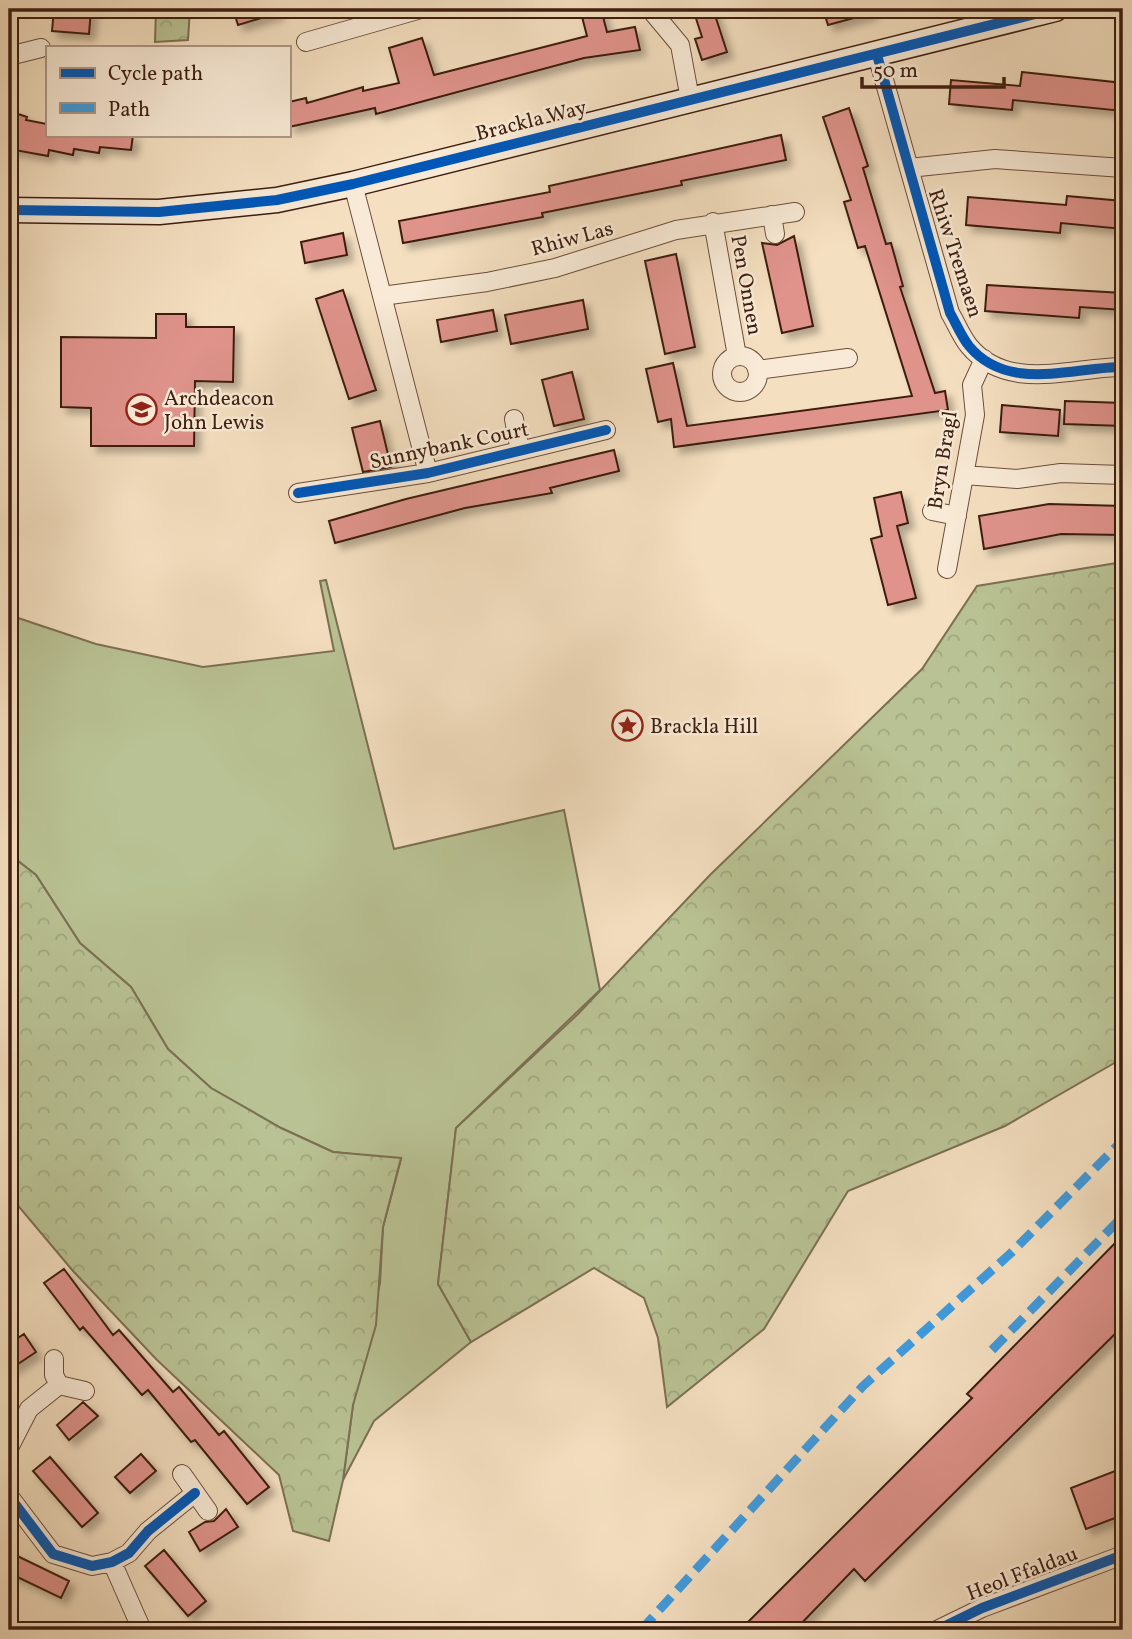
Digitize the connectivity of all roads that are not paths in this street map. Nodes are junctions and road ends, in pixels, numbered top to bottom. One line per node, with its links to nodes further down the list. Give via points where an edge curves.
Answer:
1 (421, 9): 4 (street)
2 (650, 9): 8 (street, via 681,45)
3 (1055, 9): 7 (street, Brackla Way)
4 (306, 42)
5 (41, 48): 6 (street)
6 (9, 55)
7 (877, 55): 8 (street, Brackla Way); 9 (street, Rhiw Tremaen)
8 (690, 99): 11 (street, Brackla Way)
9 (909, 168): 10 (street, via 995,159); 20 (street, Rhiw Tremaen, via 950,313 968,345)
10 (1123, 168)
11 (353, 184): 12 (street, Brackla Way, via 277,200 159,212); 17 (street, Sunnybank Court)
12 (9, 210)
13 (795, 212): 14 (street, Rhiw Las)
14 (772, 215): 15 (street, Rhiw Las); 16 (street)
15 (713, 222): 17 (street, Rhiw Las, via 555,268); 18 (street, Pen Onnen)
16 (775, 234)
17 (382, 296): 26 (street, Sunnybank Court)
18 (737, 356): 22 (street, Pen Onnen, via 751,359); 22 (street, Pen Onnen, via 727,360 722,371 729,388 746,390 756,382)
19 (848, 358): 22 (street)
20 (984, 359): 21 (street, Rhiw Tremaen, via 1010,371 1042,375); 27 (street, Bryn Bragl, via 972,385 975,415)
21 (1123, 367)
22 (757, 370)
23 (514, 419): 25 (street, Sunnybank Court)
24 (606, 430): 25 (street, Sunnybank Court)
25 (520, 451): 26 (street, Sunnybank Court)
26 (428, 473): 29 (street, Sunnybank Court)
27 (964, 475): 28 (street, via 1017,479 1061,473); 31 (street, Bryn Bragl)
28 (1123, 475)
29 (299, 493)
30 (932, 511): 31 (street)
31 (957, 516): 32 (street, Bryn Bragl)
32 (947, 569)
33 (54, 1359): 34 (street)
34 (59, 1385): 35 (street); 36 (street, via 29,1409)
35 (85, 1391)
36 (9, 1448)
37 (182, 1474): 38 (street)
38 (194, 1493): 40 (street); 42 (street, via 129,1553)
39 (9, 1496): 42 (street, via 53,1554 92,1566)
40 (208, 1511)
41 (1123, 1555): 44 (street, Heol Ffaldau, via 982,1608)
42 (112, 1562): 43 (street)
43 (142, 1630)
44 (937, 1630)

